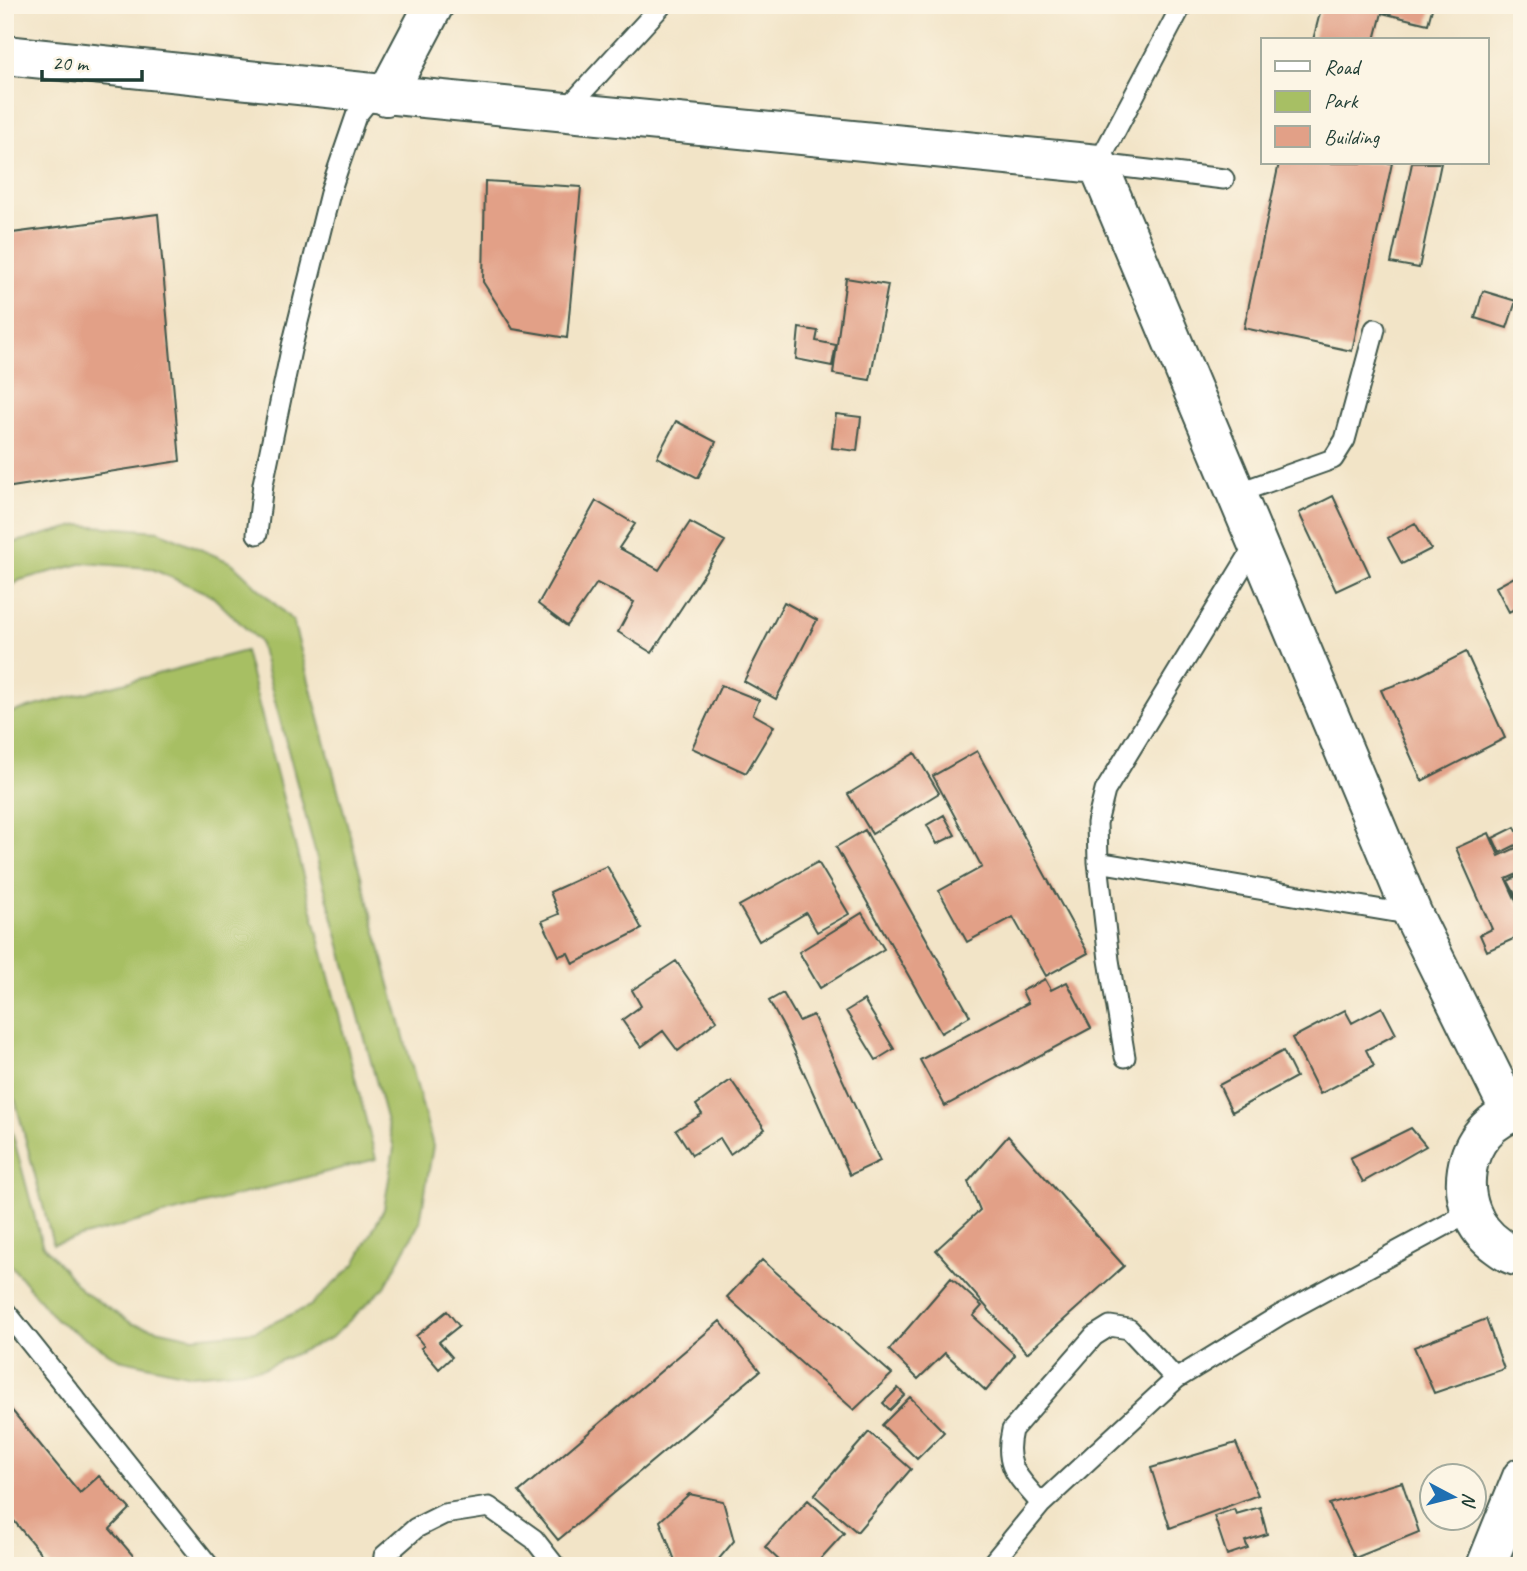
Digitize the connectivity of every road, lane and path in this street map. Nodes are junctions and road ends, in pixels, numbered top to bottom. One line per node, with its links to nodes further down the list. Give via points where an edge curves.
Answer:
1 (433, 5): 5 (street)
2 (662, 5): 6 (lane)
3 (1182, 5): 7 (lane)
4 (5, 55): 5 (street)
5 (380, 95): 6 (street); 11 (lane, via 356,116 331,189 290,350)
6 (565, 111): 7 (street)
7 (1098, 164): 8 (lane); 10 (street)
8 (1224, 179)
9 (1376, 330): 10 (lane, via 1345,440 1332,459)
10 (1237, 494): 12 (street)
11 (257, 534)
12 (1256, 544): 13 (lane, via 1105,791 1097,823); 14 (street)
13 (1098, 862): 14 (lane); 15 (lane)
14 (1413, 915): 16 (street)
15 (1125, 1057)
16 (1516, 1112): 17 (street, via 1491,1125 1475,1144 1466,1165 1464,1189)
17 (1470, 1212): 18 (street, via 1486,1238 1512,1256); 20 (lane, via 1280,1315)
18 (1522, 1257)
19 (5, 1311): 23 (lane)
20 (1176, 1379): 22 (lane); 22 (lane, via 1129,1329 1110,1326 1094,1336 1012,1430 1007,1450 1012,1467)
21 (1522, 1476): 27 (street)
22 (1041, 1504): 26 (lane)
23 (209, 1566)
24 (383, 1566): 25 (lane, via 384,1556 416,1528 444,1514 489,1507 534,1539)
25 (555, 1566)
26 (990, 1566)
27 (1486, 1566)

